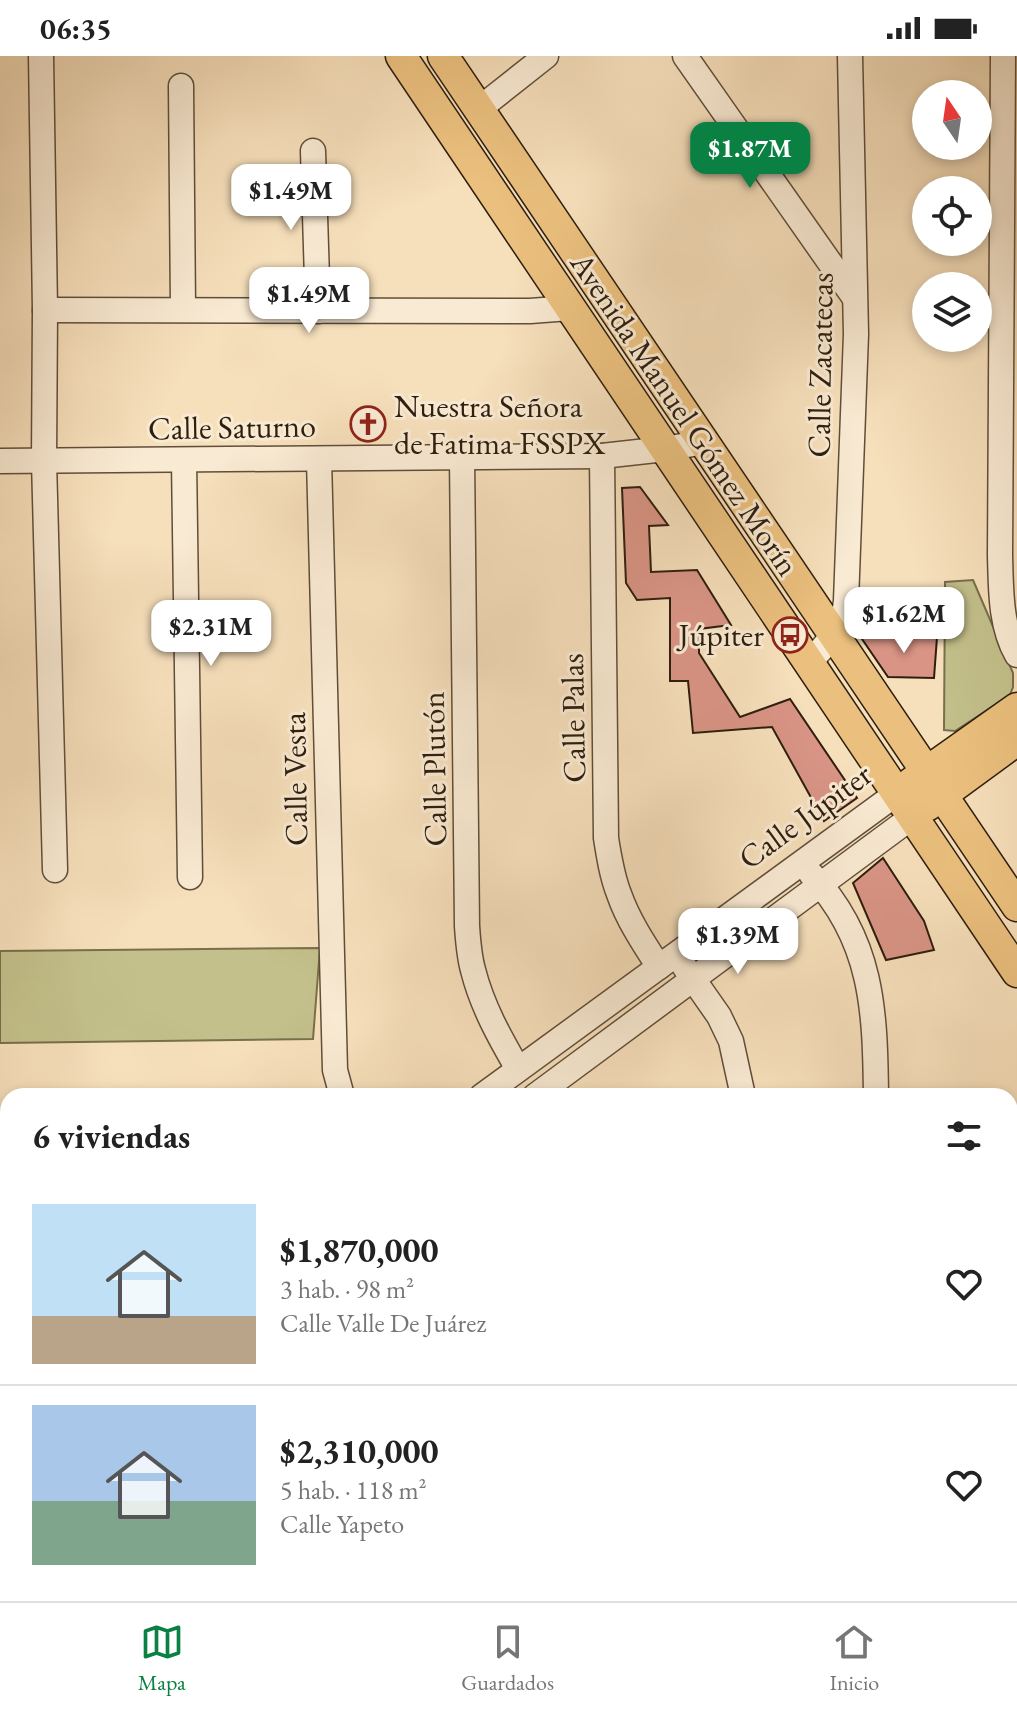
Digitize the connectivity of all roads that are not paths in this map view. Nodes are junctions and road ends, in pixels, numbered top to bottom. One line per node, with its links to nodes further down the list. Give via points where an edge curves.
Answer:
1 (41, 56): 16 (street)
2 (401, 56): 14 (main road, Avenida Manuel Gómez Morín)
3 (443, 56): 9 (main road, Avenida Manuel Gómez Morín)
4 (546, 56): 9 (street)
5 (685, 56): 13 (street)
6 (850, 56): 13 (street, Calle Zacatecas)
7 (1003, 56): 10 (street)
8 (181, 86): 15 (street)
9 (479, 109): 19 (main road, Avenida Manuel Gómez Morín)
10 (1010, 112): 12 (street)
11 (313, 151): 17 (street)
12 (1010, 235): 18 (street)
13 (854, 297): 28 (street, Calle Zacatecas, via 846,601)
14 (570, 308): 17 (street); 20 (main road, Avenida Manuel Gómez Morín)
15 (183, 309): 16 (street); 17 (street)
16 (45, 310): 26 (street)
17 (318, 311)
18 (1009, 361): 27 (street)
19 (704, 442): 20 (street, Calle Saturno); 28 (main road, Avenida Manuel Gómez Morín)
20 (665, 449): 21 (street, Calle Saturno); 30 (main road, Avenida Manuel Gómez Morín)
21 (602, 456): 22 (street, Calle Saturno); 44 (street, Calle Palas, via 606,838 620,897 636,931)
22 (462, 457): 23 (street, Calle Saturno); 48 (street, Calle Plutón, via 467,926 480,993)
23 (319, 459): 24 (street, Calle Saturno); 49 (street, Calle Vesta, via 335,1070)
24 (184, 460): 26 (street, Calle Saturno); 41 (street)
25 (0, 461): 26 (street, Calle Saturno)
26 (44, 461): 40 (street)
27 (1009, 473): 29 (street, via 1001,591)
28 (834, 634): 30 (street, Calle Zacatecas); 32 (main road, Avenida Manuel Gómez Morín)
29 (1017, 655)
30 (809, 663): 37 (main road, Avenida Manuel Gómez Morín)
31 (1017, 708): 34 (main road, Calle Júpiter)
32 (894, 723): 34 (main road, via 924,743); 36 (main road, Avenida Manuel Gómez Morín)
33 (1017, 740): 35 (main road, Calle Júpiter)
34 (959, 748): 36 (main road, Calle Júpiter)
35 (988, 760): 36 (main road, Calle Júpiter); 38 (main road, via 969,791)
36 (934, 783): 37 (main road, Calle Júpiter); 38 (main road, Avenida Manuel Gómez Morín)
37 (904, 805): 39 (street, Calle Júpiter); 42 (street, Calle Júpiter); 45 (main road, Avenida Manuel Gómez Morín)
38 (972, 841): 43 (main road, Avenida Manuel Gómez Morín)
39 (801, 864): 42 (street); 44 (street, Calle Júpiter)
40 (55, 870)
41 (190, 877)
42 (821, 885): 46 (street, Calle Júpiter); 53 (street, via 841,911 862,959 875,1037)
43 (1017, 906)
44 (668, 960): 46 (street, Calle Palas); 47 (street, Calle Júpiter)
45 (1017, 972)
46 (693, 979): 51 (street, Calle Júpiter); 52 (street, Calle Palas, via 731,1041)
47 (539, 1054): 48 (street, Calle Júpiter); 51 (street)
48 (518, 1069): 50 (street, Calle Júpiter)
49 (340, 1088)
50 (493, 1088)
51 (562, 1088)
52 (741, 1088)
53 (876, 1088)

